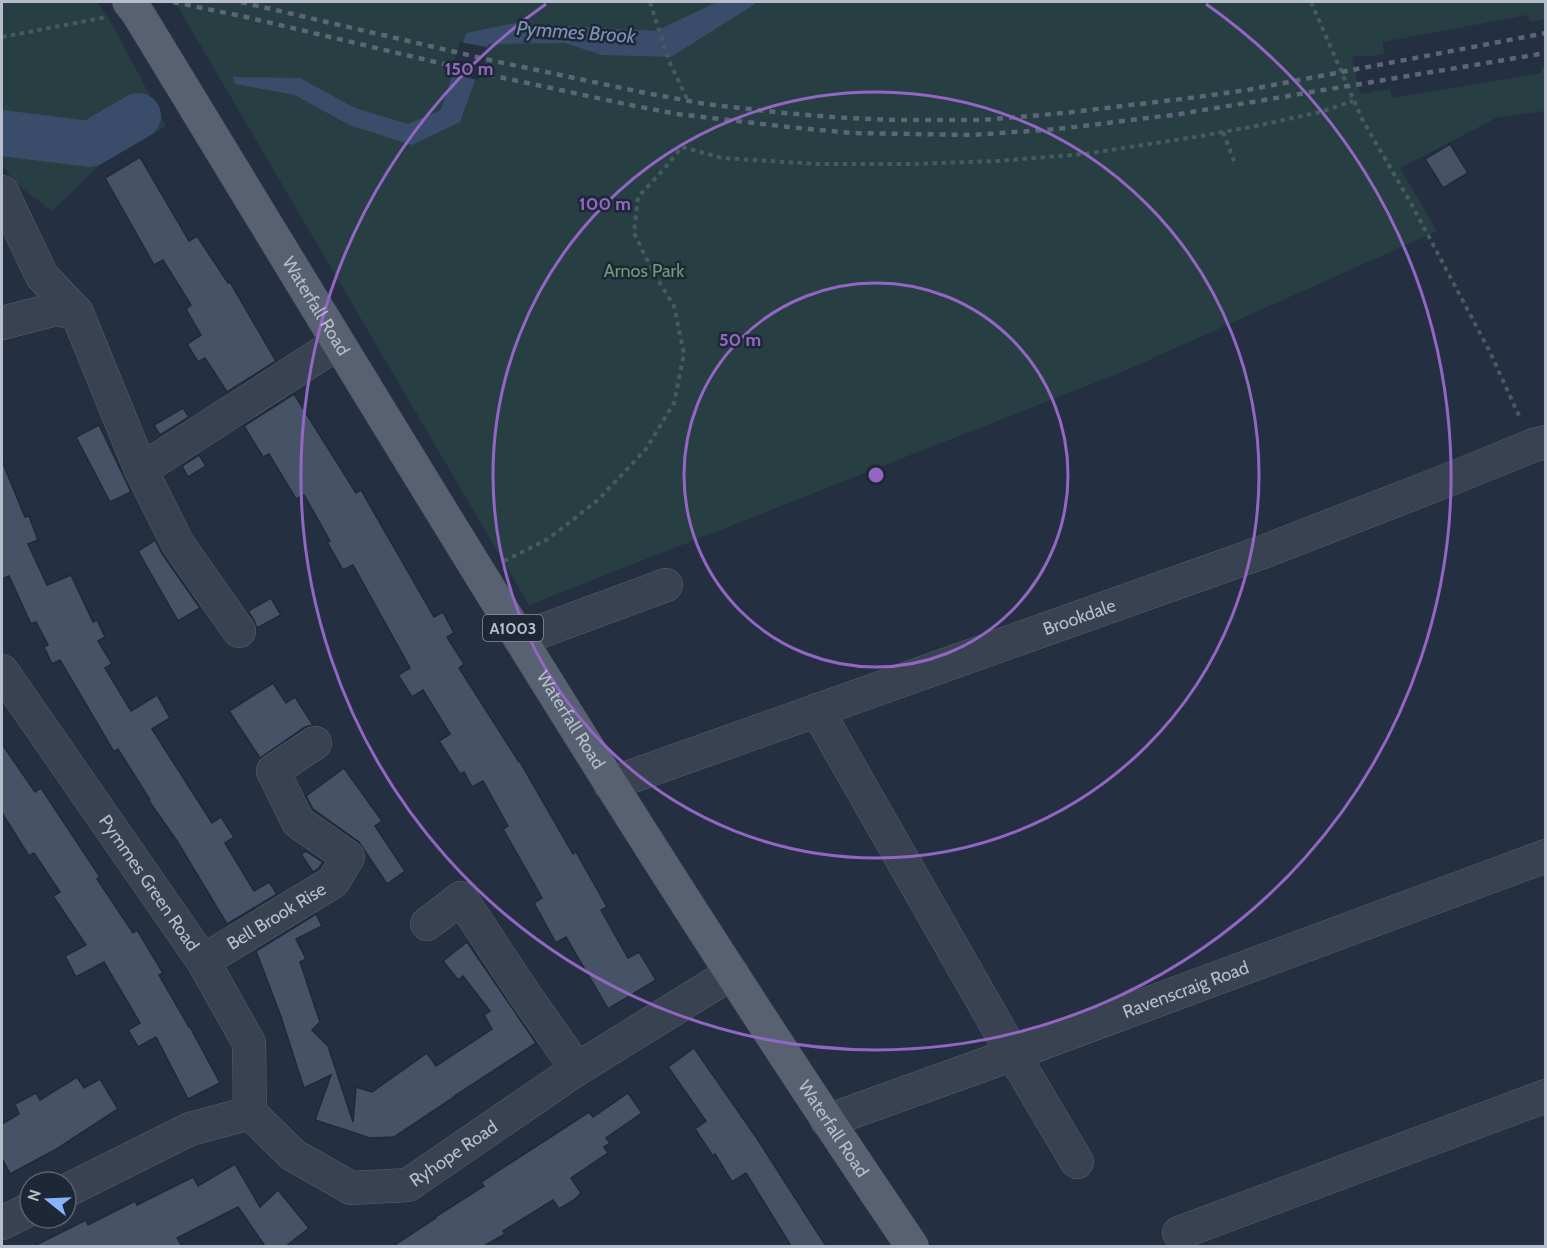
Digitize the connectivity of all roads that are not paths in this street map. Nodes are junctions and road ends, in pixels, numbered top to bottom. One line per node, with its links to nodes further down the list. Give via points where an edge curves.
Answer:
1 (119, 9): 5 (main road, Waterfall Road / A1003, via 137,12)
2 (2, 192): 3 (street, via 42,276)
3 (77, 313): 4 (street, via 56,309); 7 (street)
4 (2, 324)
5 (338, 343): 7 (street); 10 (main road, Waterfall Road / A1003)
6 (1540, 443): 12 (street, Brookdale, via 1263,552)
7 (141, 470): 9 (street, via 178,544)
8 (666, 585): 10 (street)
9 (239, 631)
10 (520, 639): 14 (main road, Waterfall Road / A1003)
11 (2, 671): 17 (street, Pymmes Green Road)
12 (817, 710): 14 (street, Brookdale); 19 (street)
13 (315, 743): 17 (street, Bell Brook Rise, via 273,771 298,822 348,856 333,882)
14 (610, 784): 18 (main road, Waterfall Road / A1003)
15 (1545, 856): 19 (street, Ravenscraig Road)
16 (428, 924): 20 (street, via 461,898)
17 (203, 961): 22 (street, Pymmes Green Road, via 249,1043)
18 (732, 974): 20 (street, Ryhope Road); 23 (main road, Waterfall Road / A1003)
19 (1013, 1054): 23 (street, Ravenscraig Road); 24 (street)
20 (578, 1069): 22 (street, Ryhope Road, via 408,1185 351,1188 294,1155)
21 (1545, 1096): 28 (street)
22 (250, 1113): 25 (street, via 190,1129)
23 (827, 1121): 29 (main road, Waterfall Road / A1003)
24 (1077, 1162)
25 (78, 1185)
26 (18, 1215): 27 (street)
27 (2, 1223)
28 (1179, 1233)
29 (912, 1246)

